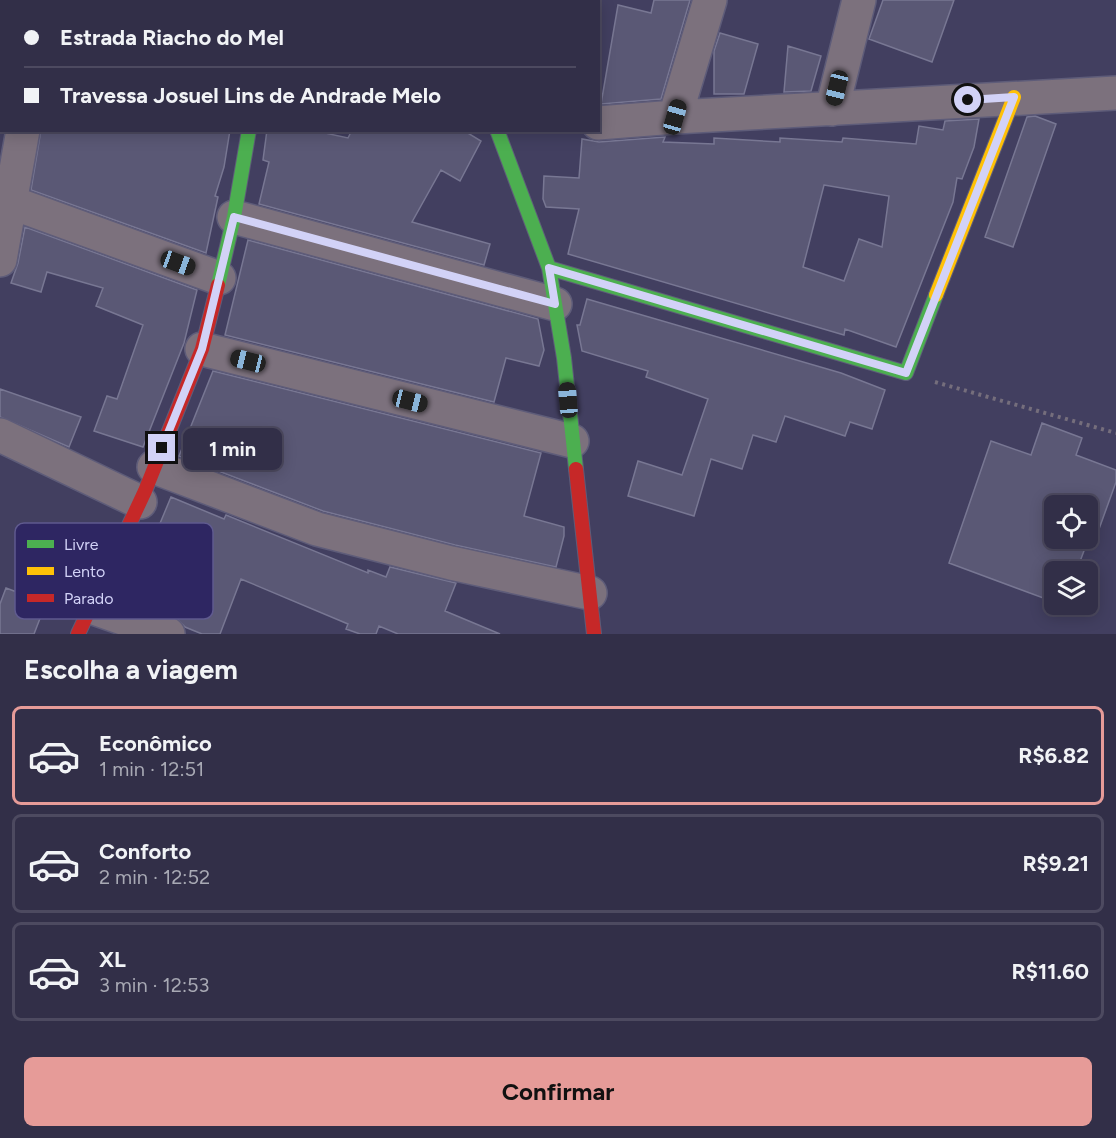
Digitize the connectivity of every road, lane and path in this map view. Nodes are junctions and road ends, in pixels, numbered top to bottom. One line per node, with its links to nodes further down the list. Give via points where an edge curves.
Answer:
1 (710, 0): 6 (street)
2 (856, 1): 5 (street)
3 (1116, 93): 4 (street)
4 (1014, 97): 5 (street); 18 (street)
5 (832, 109): 6 (street)
6 (675, 117): 7 (street)
7 (600, 123)
8 (23, 132): 11 (street)
9 (249, 132): 12 (street)
10 (502, 132): 14 (street)
11 (10, 202): 13 (street); 15 (street)
12 (234, 217): 15 (street); 16 (street)
13 (0, 261)
14 (549, 268): 16 (street); 18 (street)
15 (219, 278): 17 (street)
16 (555, 304): 21 (street)
17 (202, 349): 21 (street); 22 (street)
18 (906, 373): 19 (path)
19 (1116, 433)
20 (0, 435): 23 (street)
21 (572, 441): 25 (street)
22 (154, 468): 23 (street); 25 (street, via 317,529)
23 (140, 502): 24 (street)
24 (130, 523)
25 (590, 593): 28 (street)
26 (84, 620): 27 (street)
27 (168, 634)
28 (594, 634)

